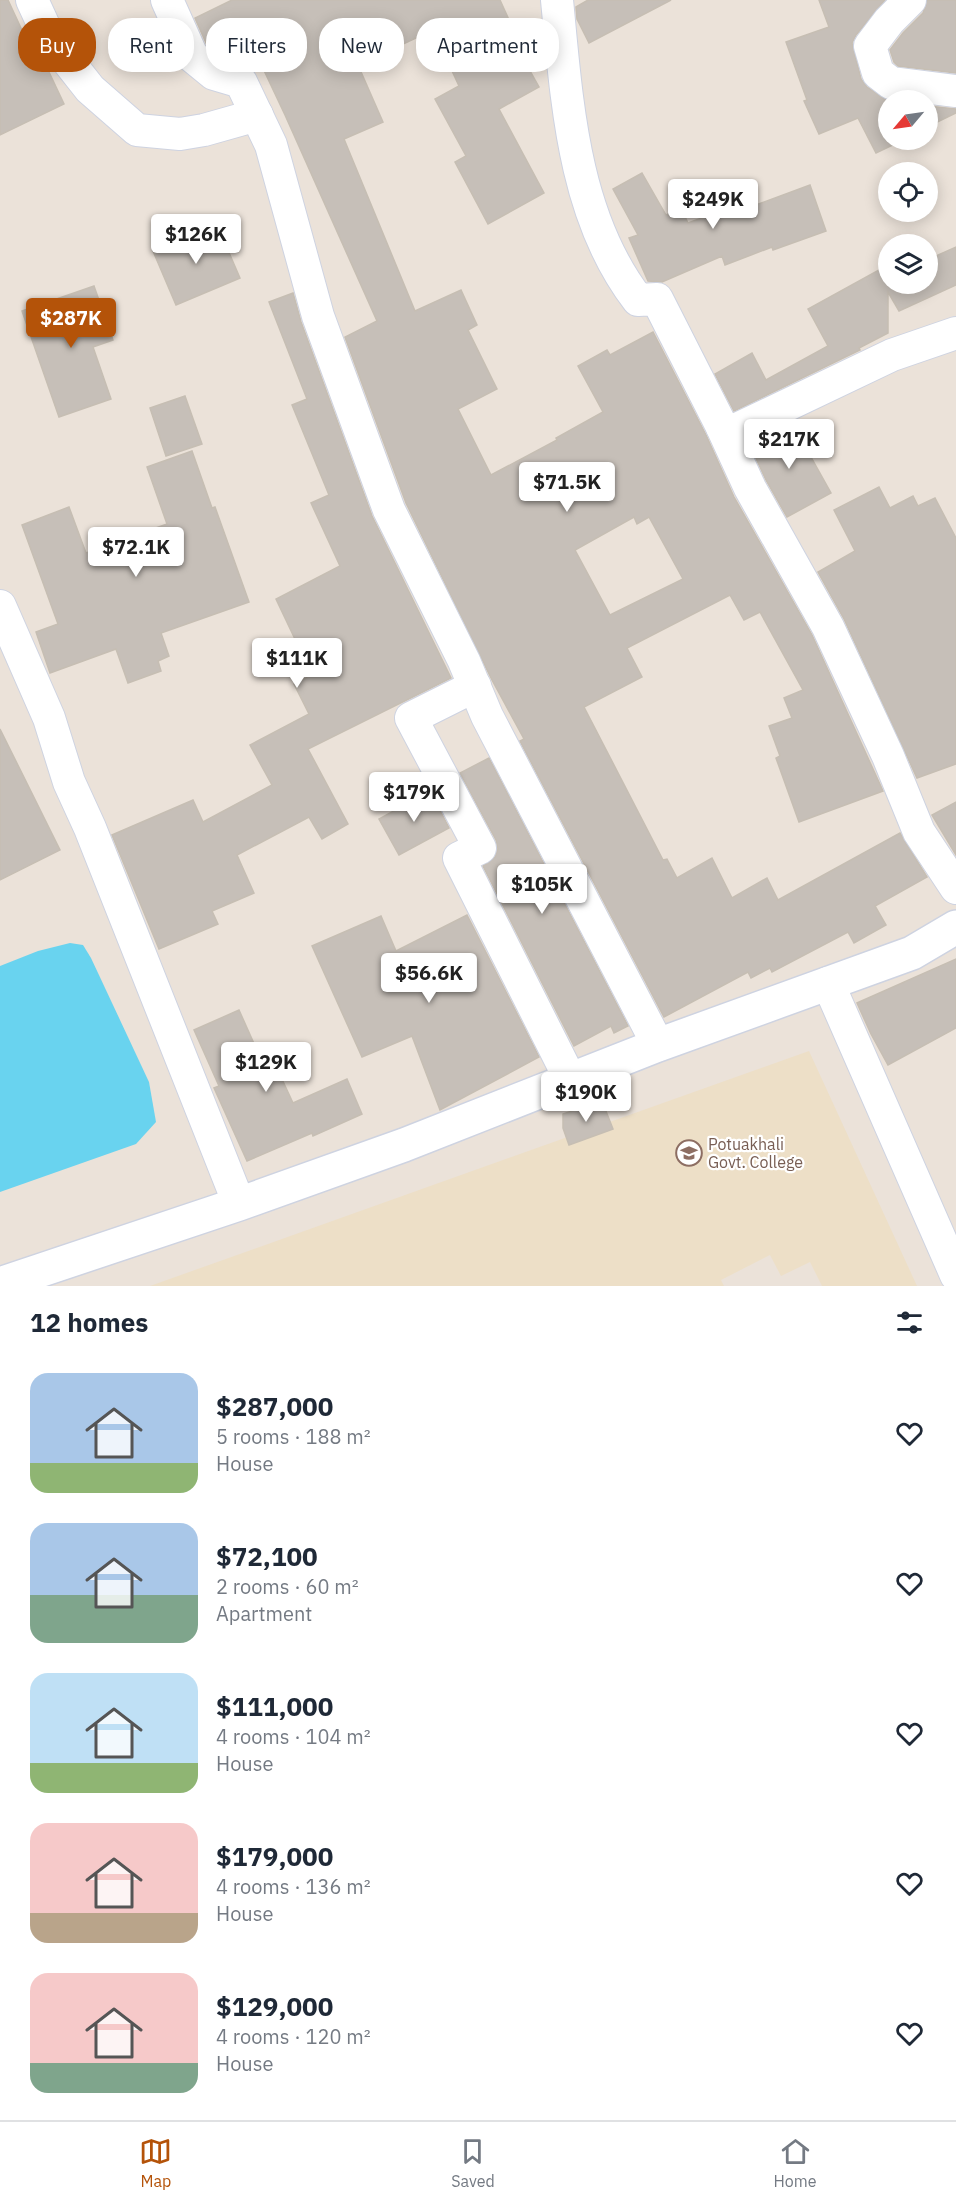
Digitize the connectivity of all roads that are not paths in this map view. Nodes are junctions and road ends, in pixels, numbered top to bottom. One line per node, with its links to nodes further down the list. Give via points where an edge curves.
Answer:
1 (32, 0): 6 (street, via 49,37 90,89 137,130 180,134)
2 (167, 0): 6 (street, via 192,56 214,74 241,82)
3 (557, 0): 8 (street, via 574,140 595,222 625,283 639,300 657,299)
4 (910, 0): 5 (street, via 870,46 878,73 891,83)
5 (956, 91)
6 (257, 115): 10 (street, via 271,145 318,316 388,510)
7 (956, 333): 8 (street, via 892,355 733,431)
8 (722, 427): 11 (street, via 750,488 828,627 919,832)
9 (0, 606): 16 (street, via 50,718 69,782)
10 (475, 686): 14 (street); 15 (street, via 411,718 480,849 459,858)
11 (956, 888)
12 (956, 927): 13 (street, via 912,953)
13 (828, 983): 14 (street); 17 (street)
14 (658, 1045): 15 (street)
15 (570, 1079): 16 (street, via 404,1145)
16 (239, 1204): 18 (street)
17 (956, 1275)
18 (0, 1284)

